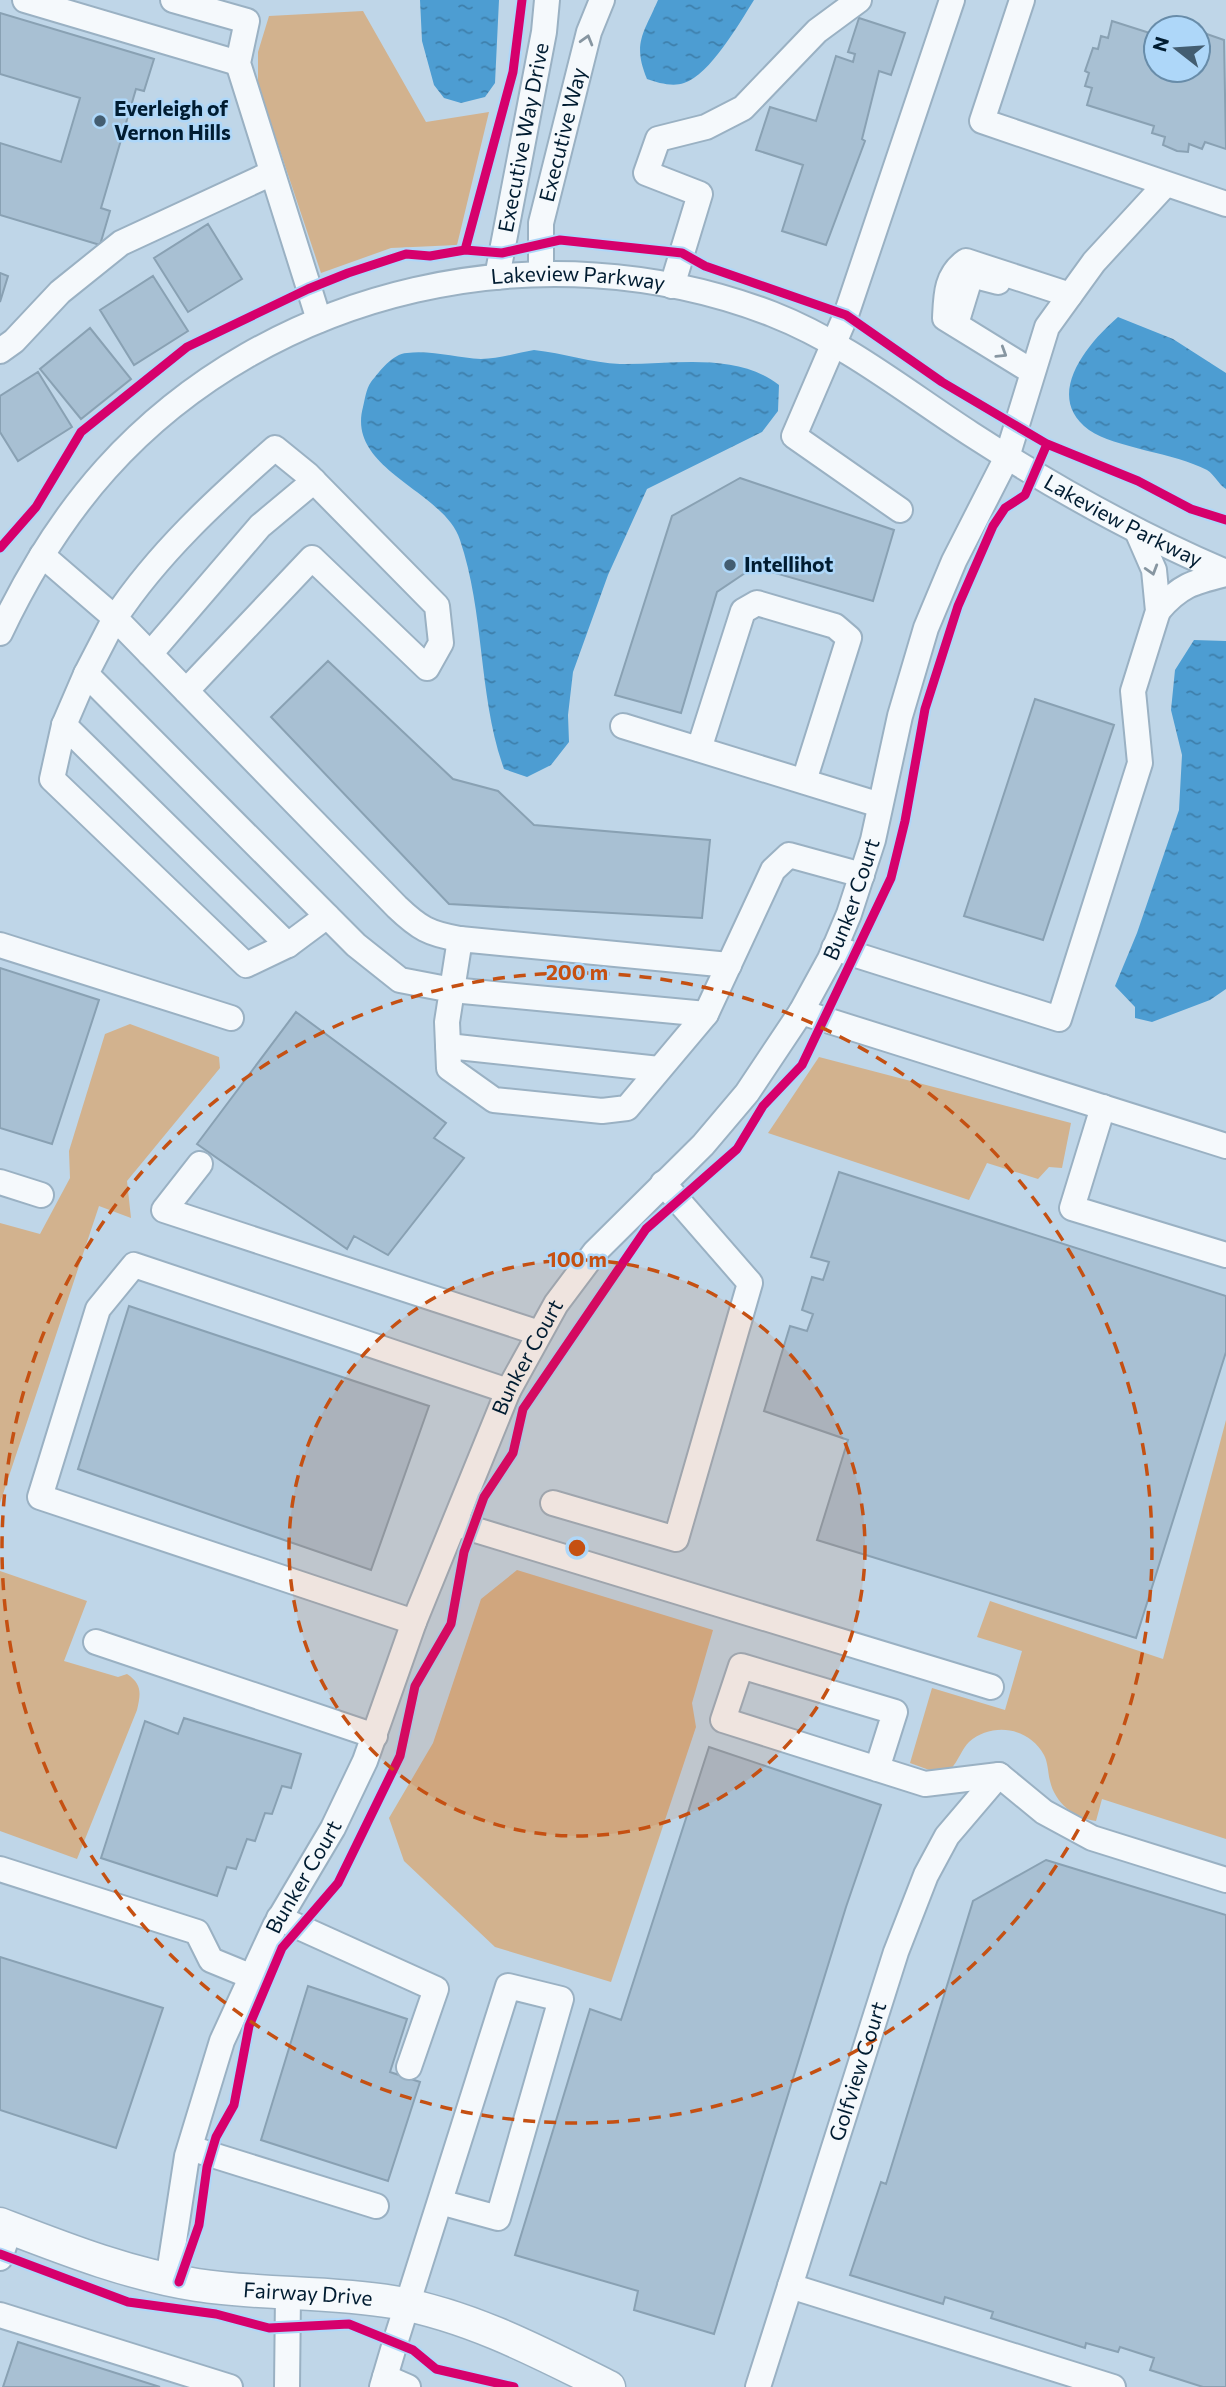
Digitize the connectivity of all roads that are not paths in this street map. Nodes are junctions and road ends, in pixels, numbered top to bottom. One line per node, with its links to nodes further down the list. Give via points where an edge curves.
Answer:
1 (25, 0): 9 (street)
2 (173, 0): 8 (street)
3 (547, 0): 14 (street, Executive Way Drive)
4 (602, 0): 13 (street, Executive Way, one-way to 4, via 541,223 589,32)
5 (859, 0): 15 (street, via 817,31 743,108 706,127 658,139 646,173 700,194)
6 (952, 0): 18 (street)
7 (1022, 0): 11 (street, via 982,121)
8 (250, 10): 9 (street)
9 (238, 63): 10 (street)
10 (272, 173): 17 (street); 19 (street, via 121,243 60,292)
11 (1165, 185): 12 (street); 16 (street, Bunker Court)
12 (1226, 204)
13 (541, 274): 14 (street, Lakeview Parkway); 15 (street, Lakeview Parkway, via 602,275)
14 (497, 277): 17 (street, Lakeview Parkway, via 420,287)
15 (672, 286): 18 (street, Lakeview Parkway, via 772,314)
16 (1070, 295): 20 (street, Bunker Court, via 1047,327); 20 (street, one-way to 20, via 966,261 955,269 946,292 945,318)
17 (319, 320): 25 (street, Lakeview Parkway, via 259,349 154,422 98,478)
18 (835, 343): 21 (street, Lakeview Parkway); 23 (street, via 794,436)
19 (0, 351)
20 (1031, 371): 21 (street, Bunker Court)
21 (1007, 457): 24 (street, Lakeview Parkway); 37 (street, Bunker Court, via 926,628)
22 (314, 481): 28 (street, via 275,447 168,551); 30 (street, via 260,526); 32 (street, via 437,606 441,643 427,668 312,558)
23 (900, 510)
24 (1137, 531): 26 (street, Lakeview Parkway); 27 (street, one-way to 27, via 1154,570)
25 (42, 555): 28 (street); 29 (street, Lakeview Parkway)
26 (1226, 573): 27 (street, via 1188,584)
27 (1158, 611): 43 (street, via 1133,691 1140,763 1059,1019)
28 (115, 618): 30 (street); 31 (street)
29 (0, 633)
30 (150, 654): 32 (street)
31 (86, 674): 33 (street); 39 (street)
32 (186, 691): 40 (street, via 409,919 431,934)
33 (64, 724): 42 (street); 42 (street, via 52,779 246,965)
34 (623, 726): 35 (street)
35 (699, 749): 36 (street); 36 (street, via 743,611 757,603 835,626 849,638)
36 (804, 781): 37 (street)
37 (880, 805): 38 (street, Bunker Court)
38 (862, 875): 43 (street, Bunker Court); 44 (street, via 789,855 773,870)
39 (327, 915): 42 (street); 45 (street, via 400,980)
40 (460, 939): 44 (street); 45 (street)
41 (0, 945): 48 (street)
42 (288, 946)
43 (834, 948): 46 (street, Bunker Court)
44 (729, 965): 47 (street)
45 (452, 990): 47 (street); 49 (street)
46 (801, 1012): 51 (street); 55 (street, Bunker Court, via 747,1093)
47 (706, 1014): 50 (street)
48 (231, 1018)
49 (448, 1046): 50 (street); 50 (street, via 449,1068 494,1100 544,1107 627,1108)
50 (659, 1069)
51 (1103, 1107): 52 (street); 57 (street, via 1072,1208)
52 (1226, 1146)
53 (200, 1164): 58 (street, via 164,1210)
54 (0, 1182): 56 (street)
55 (663, 1183): 58 (street, Bunker Court, via 595,1252); 60 (street, via 750,1283 676,1539)
56 (41, 1195)
57 (1226, 1255)
58 (539, 1333): 59 (street, Bunker Court)
59 (508, 1391): 61 (street, Bunker Court); 62 (street, via 134,1265 98,1309 40,1497)
60 (552, 1503)
61 (456, 1524): 62 (street, Bunker Court); 64 (street)
62 (414, 1622): 65 (street, Bunker Court)
63 (96, 1642): 65 (street)
64 (991, 1687)
65 (374, 1736): 70 (street, Bunker Court, via 333,1828)
66 (877, 1769): 66 (street, via 723,1720 741,1667 895,1712); 67 (street, via 925,1784)
67 (999, 1775): 69 (street, via 1044,1812 1092,1838); 79 (street, Golfview Court, via 947,1836 926,1875 896,1952)
68 (0, 1869): 71 (street, via 197,1932 211,1960)
69 (1226, 1880)
70 (279, 1918): 71 (street, Bunker Court); 72 (street, via 436,1989)
71 (250, 1976): 73 (street, Bunker Court, via 222,2041)
72 (409, 2067)
73 (190, 2148): 75 (street); 78 (street, Bunker Court)
74 (440, 2202): 74 (street, via 508,1986 561,1999 498,2218); 81 (street)
75 (376, 2206)
76 (5, 2226): 77 (street); 78 (main road, Fairway Drive, via 103,2264)
77 (0, 2258)
78 (168, 2280): 80 (main road, Fairway Drive)
79 (790, 2286): 88 (street, Golfview Court); 89 (street)
80 (288, 2294): 81 (main road, Fairway Drive); 85 (street)
81 (407, 2305): 83 (street); 87 (main road, Fairway Drive, via 512,2338)
82 (0, 2315): 84 (street)
83 (383, 2382): 86 (street)
84 (230, 2387)
85 (287, 2387)
86 (408, 2387)
87 (609, 2387)
88 (758, 2387)
89 (1113, 2387)

